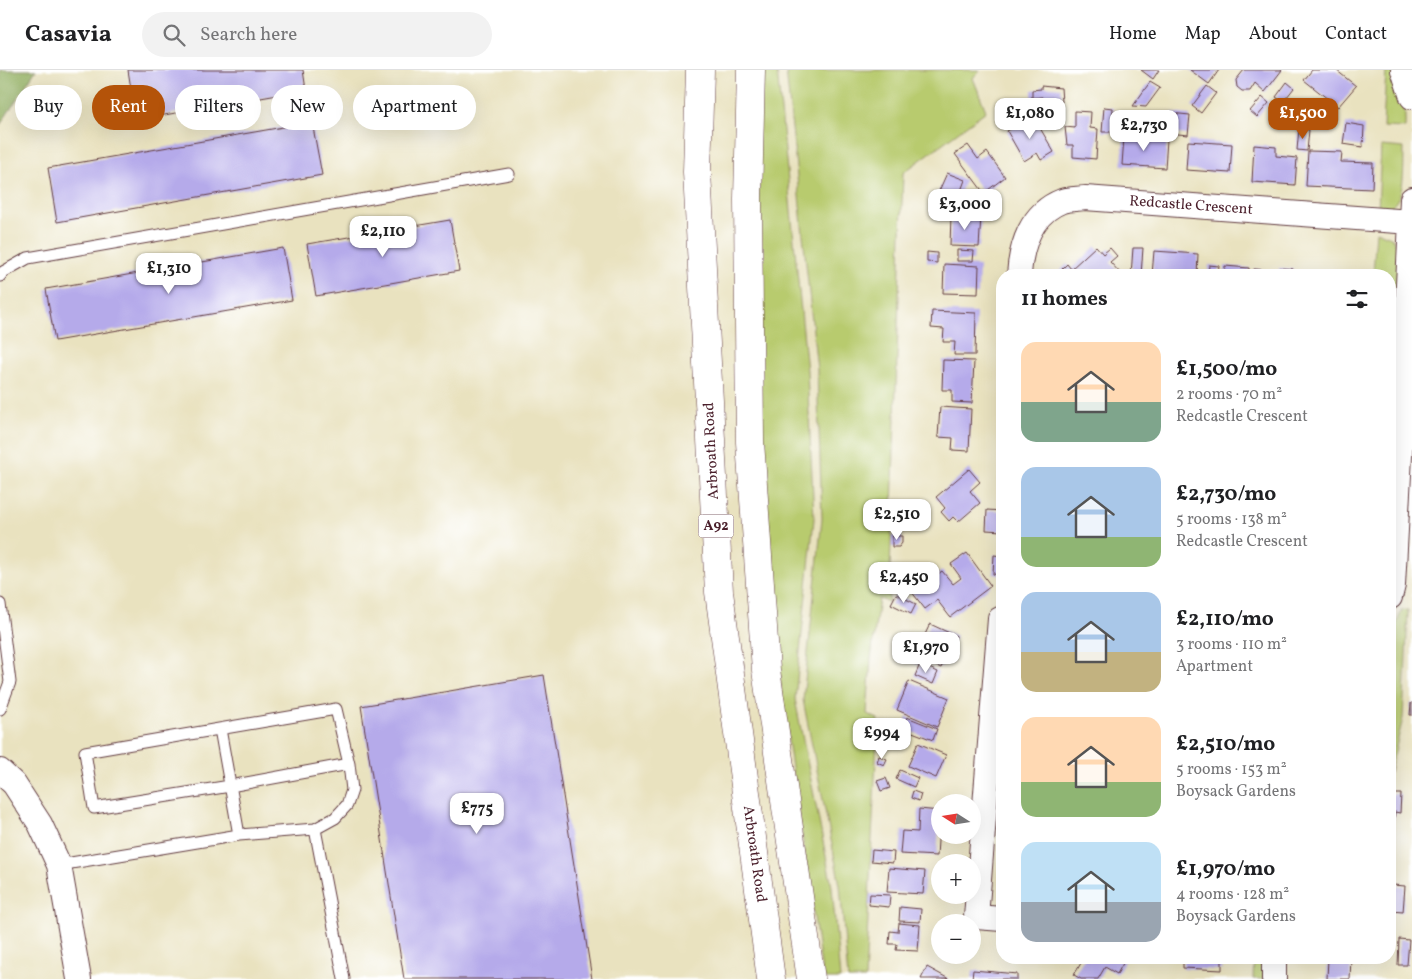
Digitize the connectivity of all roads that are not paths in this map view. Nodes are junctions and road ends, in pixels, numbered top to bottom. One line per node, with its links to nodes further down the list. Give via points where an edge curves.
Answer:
1 (700, 70): 24 (main road, Arbroath Road / A92, via 697,172 719,592)
2 (751, 70): 25 (main road, A92, via 748,199 750,442 766,670)
3 (1403, 70): 4 (street)
4 (1412, 97)
5 (509, 174): 8 (lane, via 28,258)
6 (1411, 211): 7 (street, Redcastle Crescent, via 1085,198 1062,201 1043,212 1028,232); 9 (street)
7 (1019, 269)
8 (0, 276)
9 (1396, 441)
10 (0, 604): 12 (lane, via 10,682)
11 (996, 702): 20 (street, via 976,917)
12 (0, 709)
13 (220, 729): 14 (lane, via 336,709); 16 (lane); 16 (lane, via 85,752 94,808)
14 (349, 764): 16 (lane); 17 (lane, via 352,790 347,806 335,818)
15 (0, 771): 19 (street, via 14,784 40,824)
16 (230, 786): 18 (lane)
17 (315, 829): 18 (lane); 23 (lane)
18 (239, 835): 19 (lane)
19 (59, 865): 22 (street)
20 (996, 919)
21 (1274, 964): 26 (street)
22 (79, 979)
23 (344, 979)
24 (771, 979)
25 (811, 979)
26 (1274, 979)

